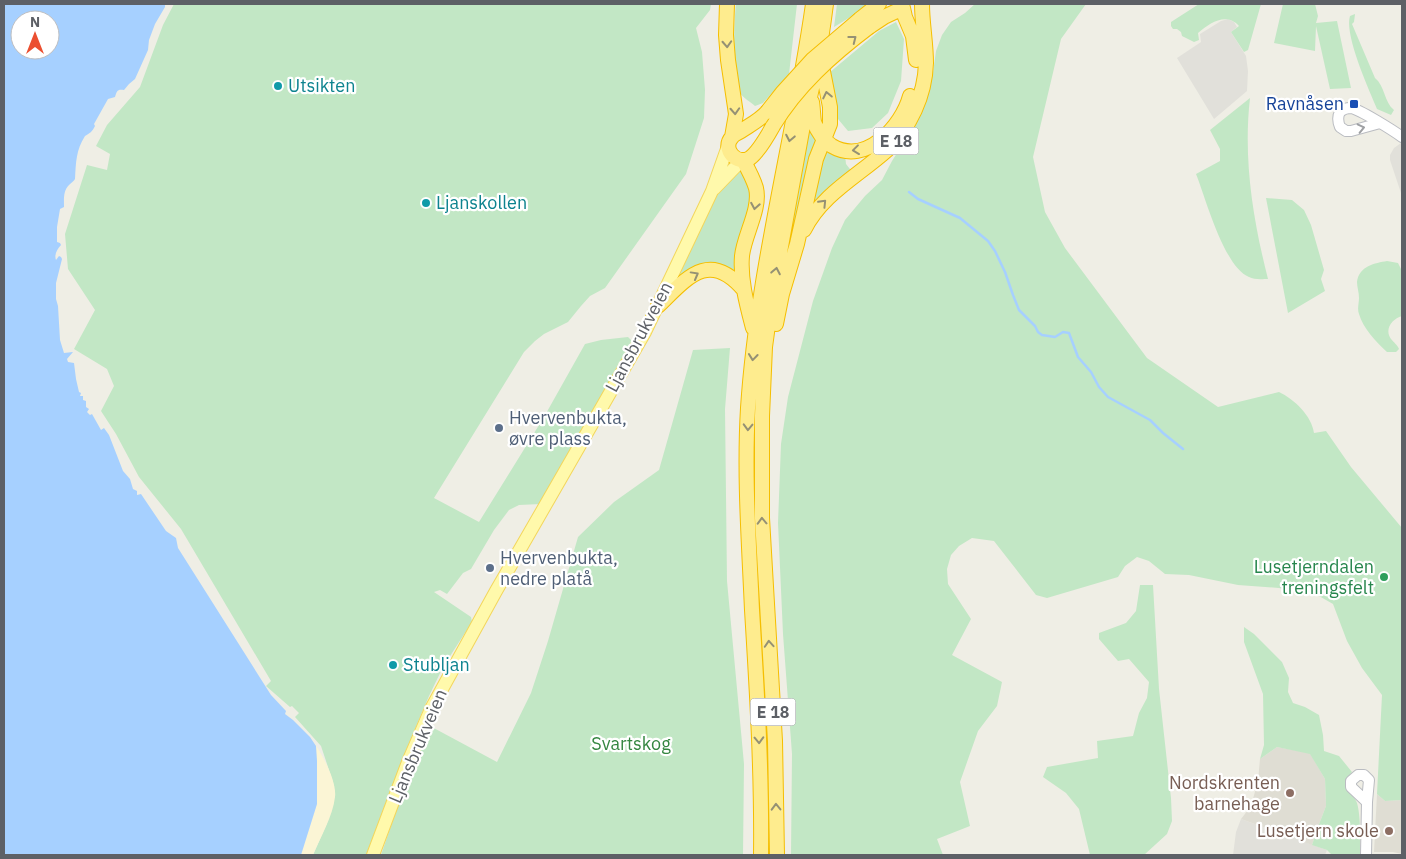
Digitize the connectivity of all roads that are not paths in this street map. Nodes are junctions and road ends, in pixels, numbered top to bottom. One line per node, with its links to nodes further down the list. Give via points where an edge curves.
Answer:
1 (727, 4): 12 (highway, one-way to 12, via 728,60 736,114)
2 (813, 4): 19 (highway, E 18, one-way to 19)
3 (826, 4): 8 (highway, E 18)
4 (879, 4): 7 (highway, E 18)
5 (922, 4): 6 (highway, E 18, via 914,8); 16 (highway, E 18, one-way to 5, via 823,202 887,150 911,118 922,90 926,63)
6 (900, 6): 7 (highway, E 18, via 880,19); 13 (highway, E 18, one-way to 13, via 914,36 916,55 913,87 902,116 885,136 864,149 849,151)
7 (864, 23): 12 (highway, E 18, bridge, via 826,47 767,112); 14 (highway, E 18, one-way to 7, bridge, via 765,140 791,100)
8 (819, 55): 9 (highway, E 18); 13 (highway, E 18, one-way to 8, via 830,115)
9 (812, 96): 13 (highway, E 18, via 814,120); 20 (highway, E 18, one-way to 9, via 765,347 772,296 804,120)
10 (1380, 123): 11 (street)
11 (1402, 137)
12 (733, 139): 14 (highway, E 18, via 731,154 738,159); 14 (highway, E 18, via 746,133 753,138 756,145); 15 (main road, Ljansbrukveien)
13 (824, 139): 16 (highway, E 18, via 816,159)
14 (747, 158): 15 (main road, Ljansbrukveien); 17 (highway, E 18, one-way to 17, via 756,190 755,208 743,246)
15 (712, 191): 18 (main road, Ljansbrukveien)
16 (797, 244): 20 (highway, E 18, via 782,294)
17 (744, 290): 18 (highway, one-way to 17, via 680,284 703,270 727,274); 19 (highway, E 18)
18 (658, 306): 22 (main road, Ljansbrukveien, via 438,694 413,749)
19 (755, 336): 23 (highway, E 18, one-way to 23, via 748,410 747,485 760,742)
20 (764, 388): 24 (highway, E 18, one-way to 20, via 775,741 762,518)
21 (1367, 802): 25 (street)
22 (374, 855)
23 (761, 855)
24 (777, 855)
25 (1366, 855)

